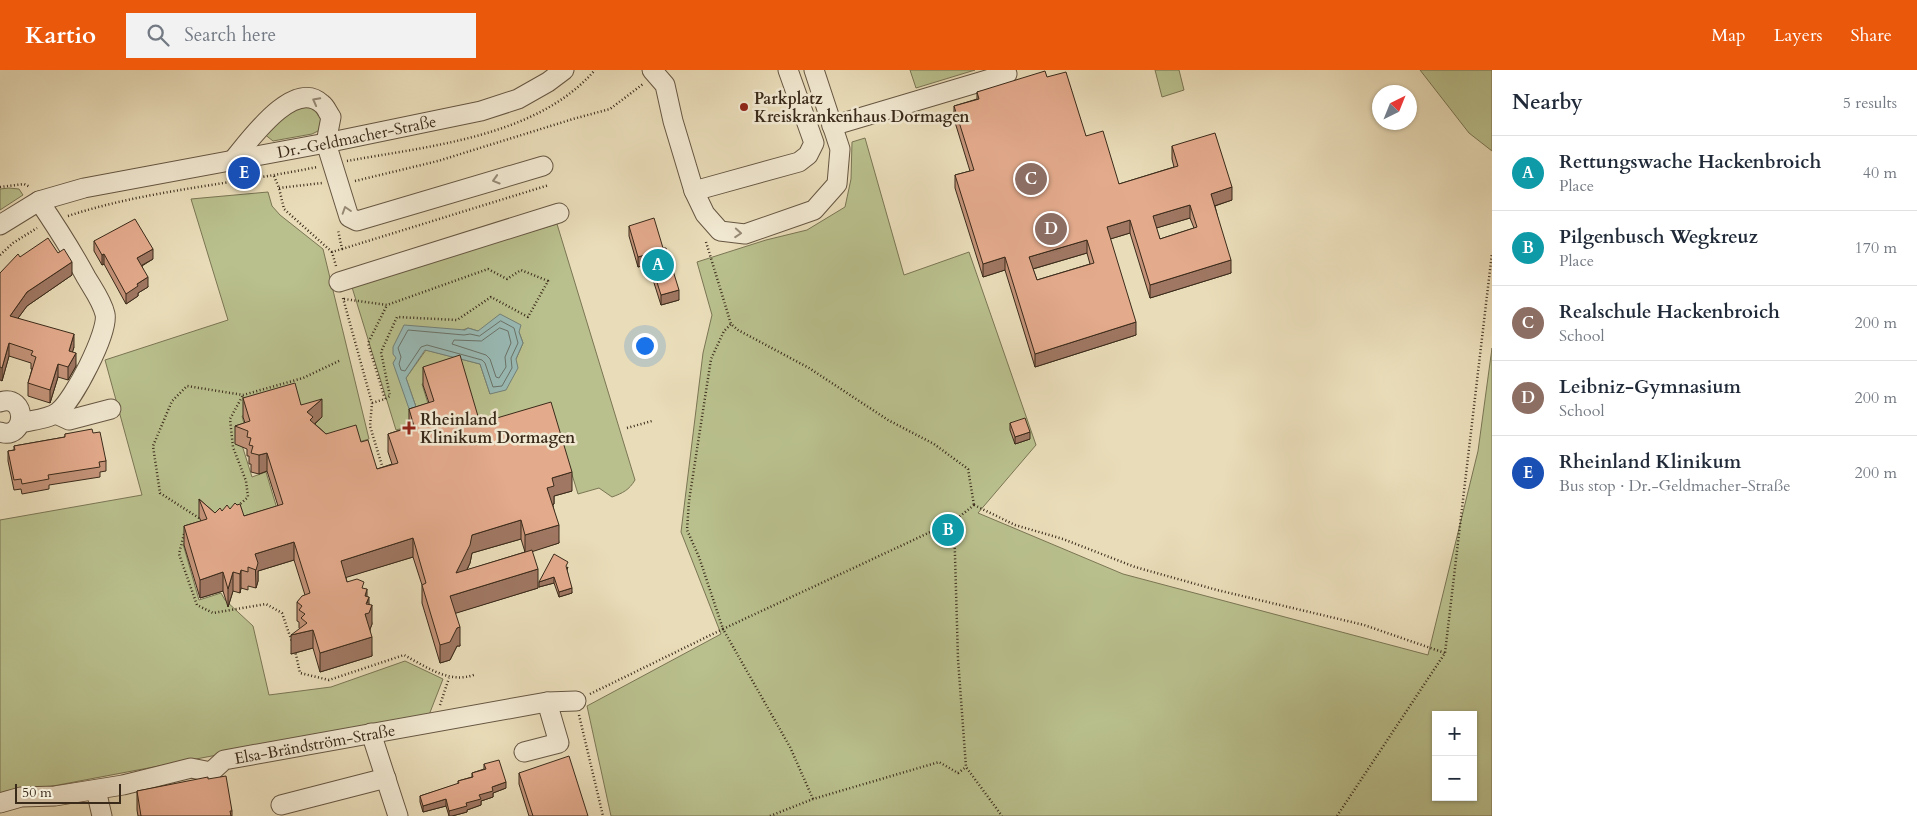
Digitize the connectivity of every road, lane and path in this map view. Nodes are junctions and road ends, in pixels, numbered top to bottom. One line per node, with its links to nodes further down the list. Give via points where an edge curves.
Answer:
1 (564, 70): 8 (street, Dr.-Geldmacher-Straße, via 518,99 481,111)
2 (594, 70): 10 (path, via 564,98 528,119 435,145)
3 (788, 70): 17 (street, via 814,143 808,156 799,162)
4 (814, 70): 7 (street)
5 (654, 72): 13 (path, via 610,109 438,161); 17 (street, via 665,85)
6 (1007, 74): 7 (street)
7 (832, 126): 17 (street, one-way to 7, via 720,231 745,234 814,210 837,184 840,149)
8 (326, 143): 9 (street, Dr.-Geldmacher-Straße); 9 (street, one-way to 9, via 331,117 322,104 307,97 291,100); 10 (street)
9 (232, 160): 18 (street, Dr.-Geldmacher-Straße, via 125,179)
10 (332, 164): 12 (path); 13 (street)
11 (542, 166): 13 (street, one-way to 13, via 357,221 349,218)
12 (274, 176): 16 (path); 20 (path, via 185,190 87,210)
13 (338, 183): 16 (path)
14 (549, 184): 24 (path)
15 (0, 187): 18 (path, via 30,186)
16 (280, 188): 25 (path, via 284,209)
17 (694, 191)
18 (39, 202): 20 (street); 22 (street, Dr.-Geldmacher-Straße)
19 (559, 213): 28 (street)
20 (53, 221): 27 (path, via 13,243); 37 (street, via 106,317 104,331 78,386 68,404)
21 (336, 222): 24 (path)
22 (0, 225)
23 (706, 240): 30 (path)
24 (342, 249): 25 (path)
25 (332, 252): 28 (path)
26 (1492, 253): 51 (path)
27 (0, 255)
28 (341, 291): 29 (path); 35 (path)
29 (387, 305): 33 (path, via 368,343); 33 (path, via 488,269 507,279 521,270 548,281 528,317 490,297 457,320 397,317 381,352 390,396)
30 (731, 324): 45 (path, via 809,368 968,468); 50 (path, via 724,331 711,359 687,530)
31 (341, 360): 32 (path, via 303,378)
32 (243, 395): 46 (path, via 230,419 233,447 246,481 248,498); 48 (path, via 187,386 172,401 153,446 160,493 203,520)
33 (385, 400): 35 (path)
34 (0, 402): 39 (street, via 6,400 15,404 21,412)
35 (372, 403): 42 (path, via 370,426)
36 (111, 410): 37 (street, via 69,420)
37 (56, 414): 39 (street)
38 (652, 421): 40 (path)
39 (21, 423): 41 (street, via 15,431)
40 (627, 428)
41 (0, 432)
42 (376, 447): 43 (path); 44 (path)
43 (368, 450)
44 (385, 475)
45 (974, 504): 47 (path); 51 (path, via 1015,525 1063,539 1135,567 1364,625)
46 (237, 508)
47 (954, 521): 50 (path); 59 (path, via 958,659)
48 (198, 522)
49 (188, 530): 53 (path, via 178,554 197,605 213,613 266,604 282,613 300,673 329,680 404,655)
50 (723, 629): 55 (path); 62 (path, via 790,747)
51 (1444, 653): 70 (path)
52 (476, 674): 53 (path)
53 (449, 678): 56 (path)
54 (547, 702): 55 (street, Elsa-Brändström-Straße); 56 (street, Elsa-Brändström-Straße); 58 (street, via 559,742)
55 (576, 702): 67 (path)
56 (434, 722): 57 (street, Elsa-Brändström-Straße)
57 (371, 734): 60 (street); 61 (street, Elsa-Brändström-Straße, via 224,760 211,772 191,768)
58 (524, 752)
59 (966, 767): 62 (path, via 958,772 939,762); 69 (path)
60 (386, 778): 64 (street); 66 (street)
61 (96, 790): 63 (street, Elsa-Brändström-Straße); 65 (street)
62 (813, 798): 68 (path)
63 (0, 803)
64 (281, 805)
65 (102, 816)
66 (398, 816)
67 (603, 816)
68 (770, 816)
69 (1002, 816)
70 (1338, 816)

